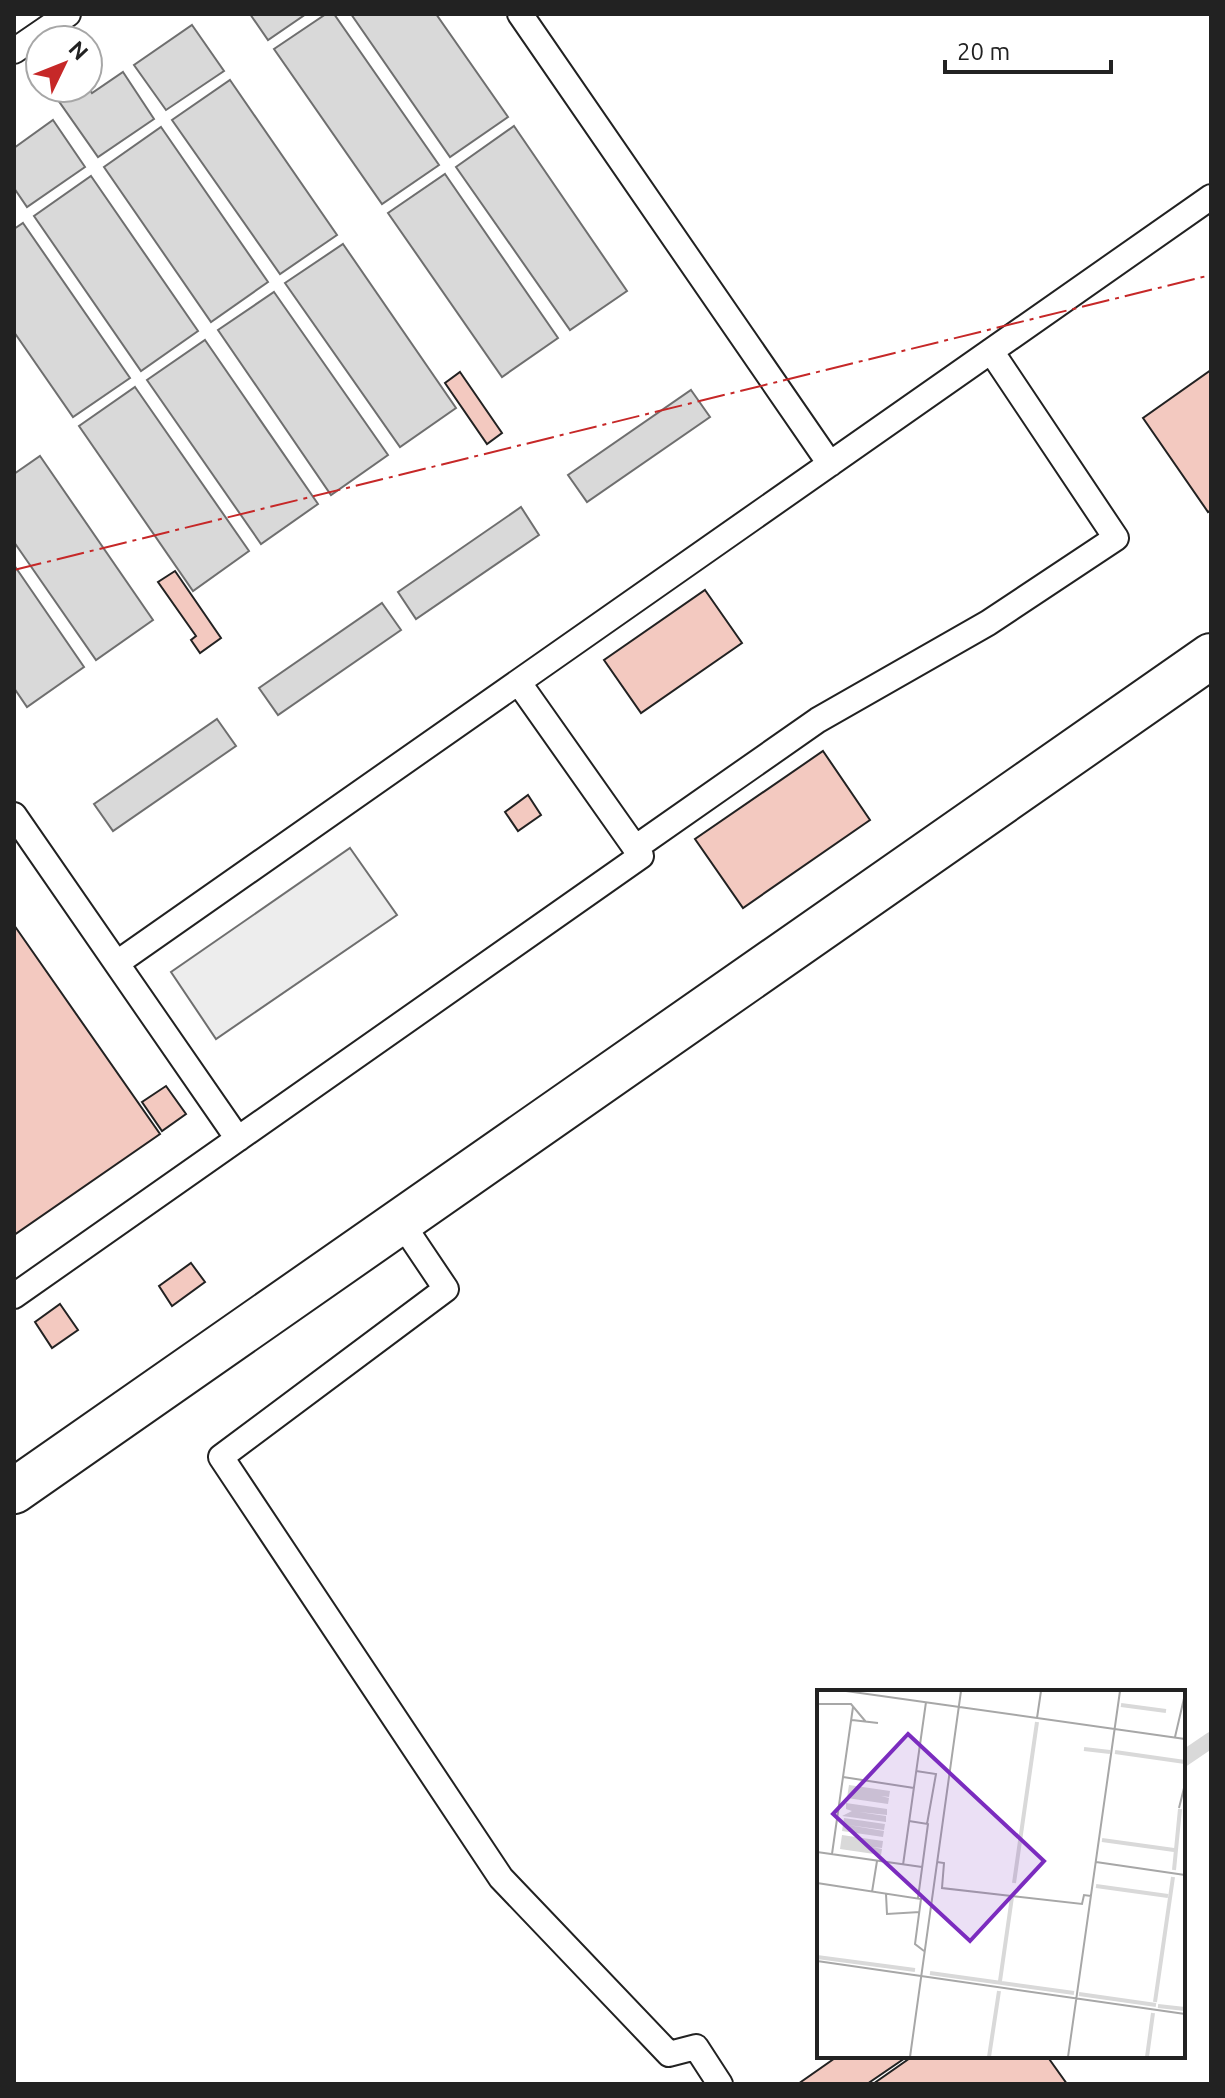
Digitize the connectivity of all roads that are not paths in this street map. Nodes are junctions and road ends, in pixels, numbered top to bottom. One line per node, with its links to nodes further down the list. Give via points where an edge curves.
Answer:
1 (68, 14): 3 (lane)
2 (520, 14): 6 (lane)
3 (14, 51)
4 (1211, 197): 5 (lane)
5 (991, 351): 6 (lane); 10 (lane, via 1116,538 988,623 818,720)
6 (830, 464): 8 (lane)
7 (1211, 656): 13 (street)
8 (519, 683): 10 (lane); 11 (lane)
9 (14, 815): 11 (lane)
10 (635, 848): 12 (lane, via 641,856)
11 (117, 963): 12 (lane)
12 (238, 1139): 14 (lane)
13 (401, 1222): 15 (street); 16 (lane, via 446,1289 221,1457 501,1878 669,2054 696,2047)
14 (14, 1296)
15 (14, 1491)
16 (720, 2084)

